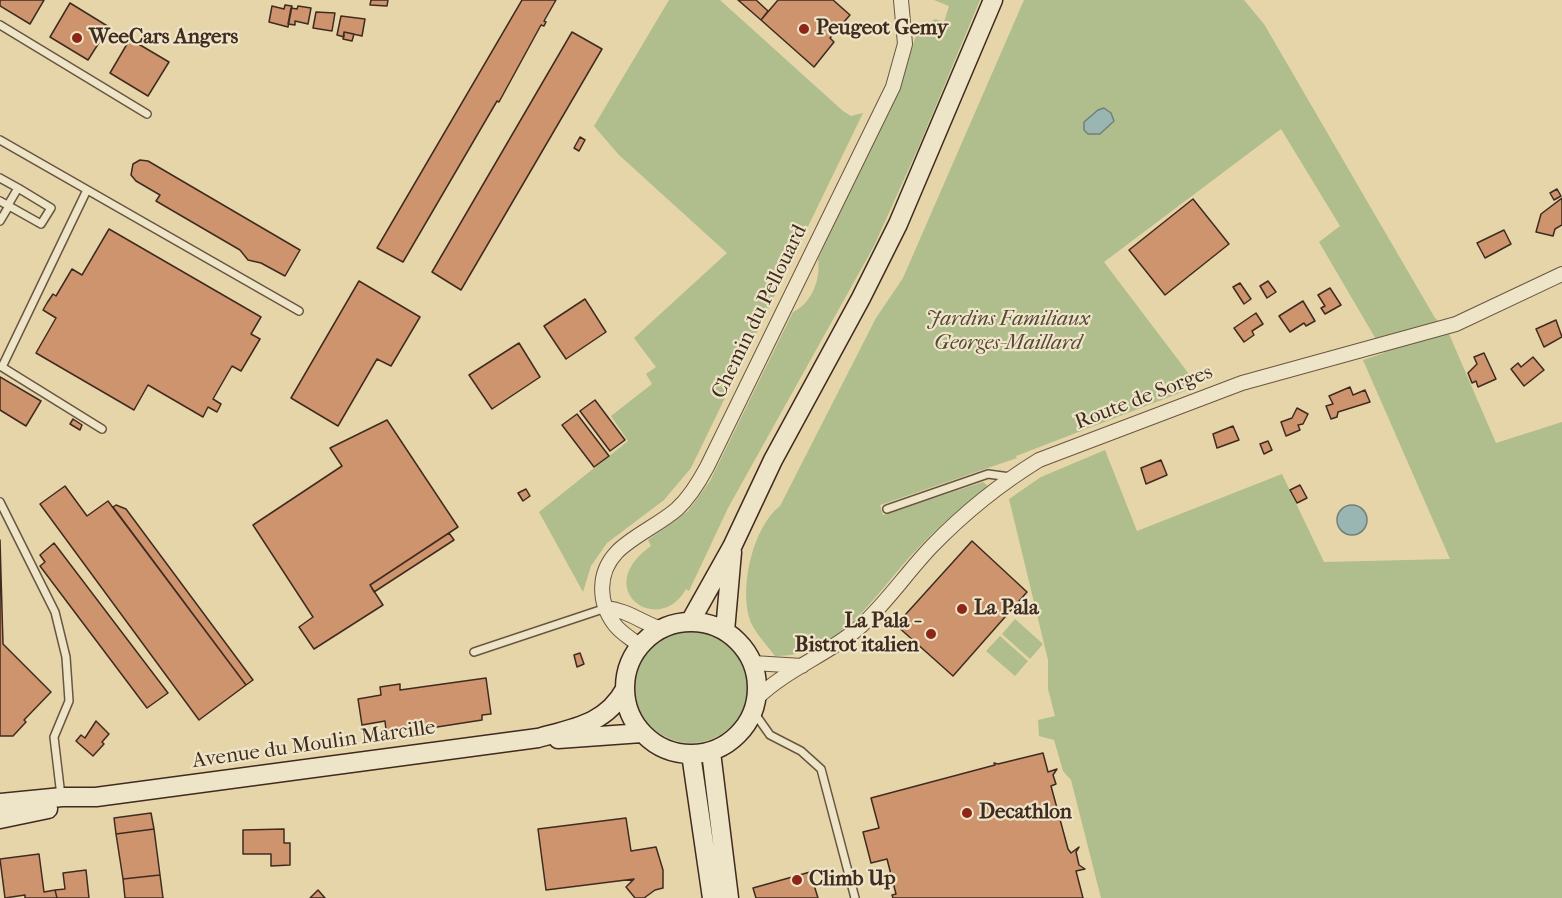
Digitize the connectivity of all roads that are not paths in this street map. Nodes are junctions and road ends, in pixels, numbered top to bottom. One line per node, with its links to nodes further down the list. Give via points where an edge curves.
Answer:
1 (901, 0): 19 (street, Chemin du Pellouard, via 905,44 893,87 696,487 678,508 617,552 600,585)
2 (993, 0): 18 (main road, via 898,224 773,460)
3 (0, 25): 4 (lane)
4 (147, 114)
5 (0, 140): 8 (lane)
6 (0, 178): 7 (lane)
7 (18, 188): 10 (lane); 10 (lane, via 51,208 41,224)
8 (86, 192): 13 (lane); 14 (lane, via 2,367)
9 (0, 201): 10 (lane)
10 (8, 205): 11 (lane)
11 (0, 221)
12 (1562, 274): 15 (street, Route de Sorges, via 1456,324 1242,383 1039,460)
13 (299, 311)
14 (102, 429)
15 (1010, 477): 17 (lane, via 988,474); 26 (street, Route de Sorges, via 932,546 862,625)
16 (0, 502): 33 (lane, via 55,612 66,657 69,701 54,737)
17 (887, 509)
18 (732, 548): 20 (main road); 22 (main road)
19 (606, 608): 21 (street, via 624,610); 23 (street, Chemin du Pellouard, via 615,625); 24 (lane)
20 (690, 622): 21 (main road); 22 (main road)
21 (661, 629): 23 (main road)
22 (725, 631): 25 (main road, via 742,645)
23 (640, 646): 27 (main road, via 629,666)
24 (474, 652)
25 (753, 663): 26 (street); 28 (main road, via 757,680)
26 (802, 666): 28 (street, Route de Sorges, via 773,682)
27 (625, 689): 29 (main road, via 627,705); 30 (main road, Avenue du Moulin Marcille, via 607,712 589,724)
28 (755, 704): 31 (main road, via 744,729); 39 (lane, via 770,735 813,759 821,769)
29 (642, 733): 30 (main road, Avenue du Moulin Marcille, via 571,740); 32 (main road, via 656,745)
30 (538, 738): 34 (main road, Avenue du Moulin Marcille)
31 (711, 752): 32 (main road); 38 (main road)
32 (691, 754): 37 (main road)
33 (62, 797): 34 (main road, Avenue du Moulin Marcille); 35 (main road, Avenue du Moulin Marcille)
34 (96, 797): 36 (main road, Avenue du Moulin Marcille)
35 (0, 803)
36 (0, 819)
37 (712, 898)
38 (729, 898)
39 (855, 898)

